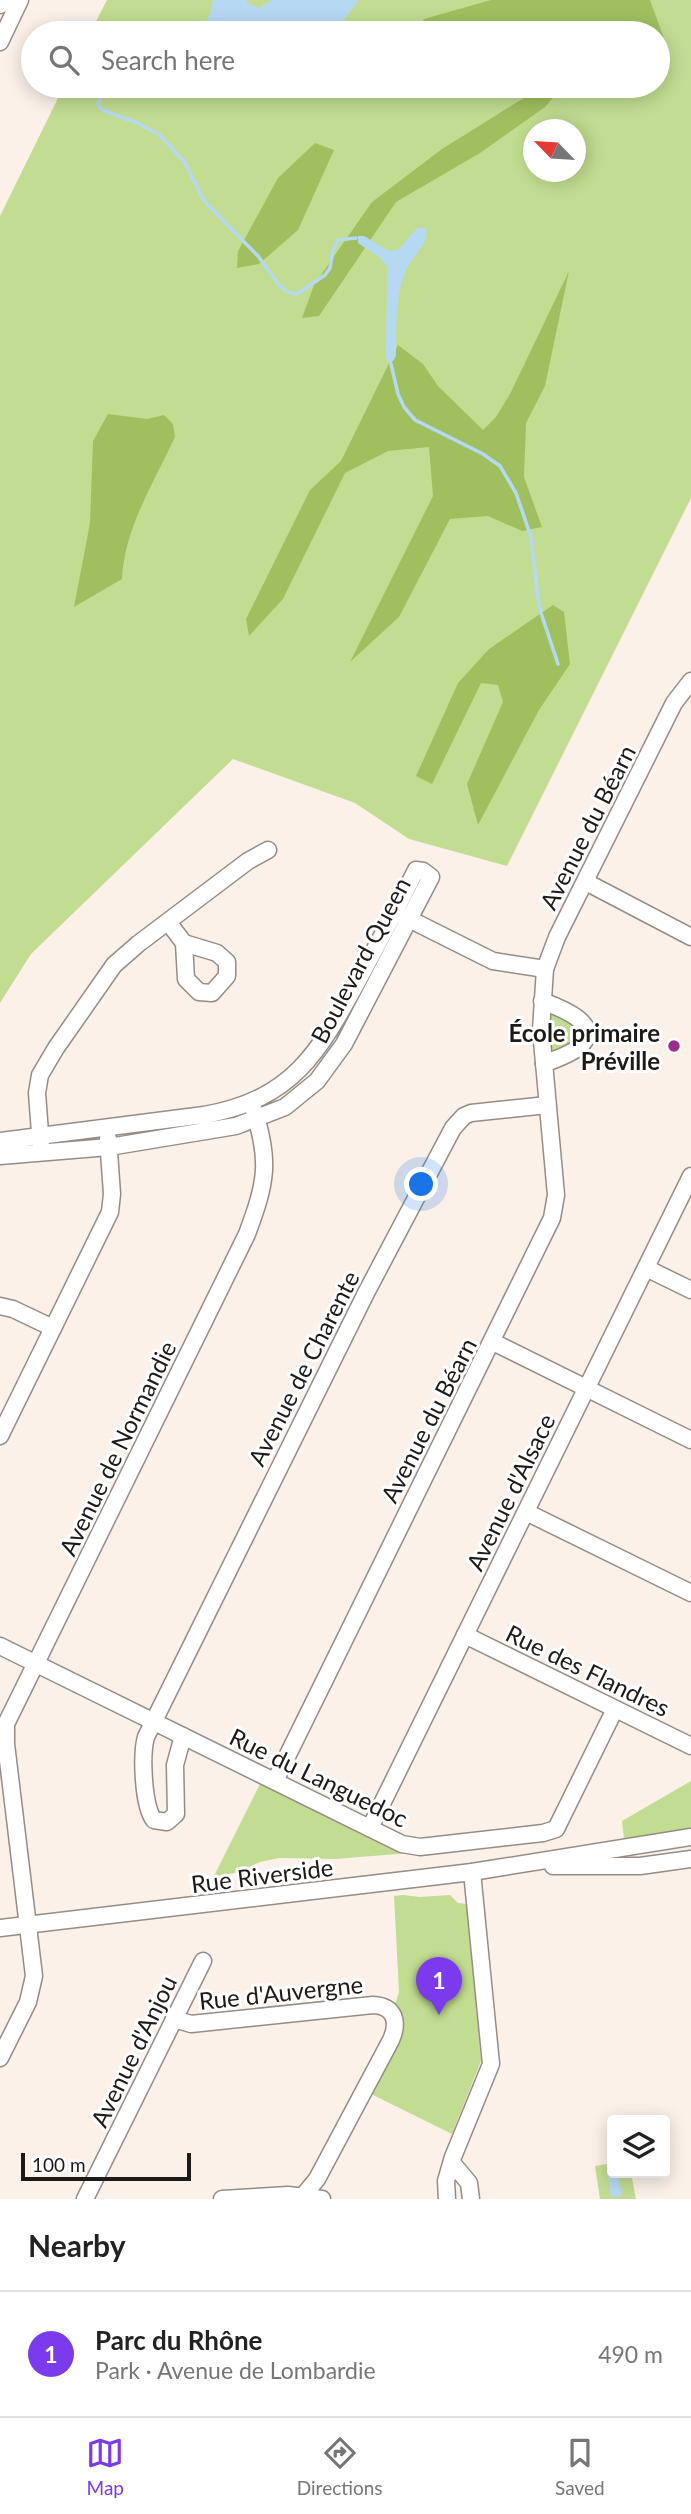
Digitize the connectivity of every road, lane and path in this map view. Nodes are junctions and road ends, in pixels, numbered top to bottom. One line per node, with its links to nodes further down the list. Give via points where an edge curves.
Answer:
1 (13, 0): 3 (street)
2 (20, 0): 4 (street)
3 (0, 5)
4 (0, 42)
5 (691, 681): 7 (street, Avenue du Béarn, via 674,703)
6 (268, 850): 10 (street)
7 (586, 882): 11 (street); 13 (street, Avenue du Béarn)
8 (395, 912): 9 (street); 9 (street, Boulevard Queen, via 416,870 423,871 430,877); 16 (street, Boulevard Queen, via 310,1060 273,1092)
9 (410, 920): 13 (street, via 493,961); 18 (street, Boulevard Queen, via 344,1044 317,1081 285,1107)
10 (168, 922): 12 (street); 21 (street, via 114,965 46,1064 37,1093)
11 (691, 937)
12 (184, 943)
13 (545, 970): 14 (street, Avenue du Béarn)
14 (542, 1001): 15 (street, Avenue du Béarn); 15 (street, via 577,1017 587,1030 577,1049)
15 (544, 1064): 17 (street, Avenue du Béarn)
16 (250, 1102): 18 (street, Avenue de Normandie); 19 (street, Boulevard Queen, via 231,1111)
17 (547, 1105): 29 (street, Avenue du Béarn, via 555,1208); 39 (street, Avenue de Charente, via 471,1113 453,1128 359,1305)
18 (256, 1118): 22 (street, Boulevard Queen, via 236,1126); 37 (street, Avenue de Normandie, via 266,1162 261,1197 247,1234)
19 (107, 1129): 21 (street, Boulevard Queen); 22 (street)
20 (0, 1141): 21 (street, Boulevard Queen)
21 (41, 1145): 22 (street, Boulevard Queen); 23 (street, Boulevard Queen)
22 (109, 1147): 28 (street, via 110,1212)
23 (0, 1156)
24 (691, 1176): 25 (street, Avenue d'Alsace)
25 (646, 1268): 26 (street); 30 (street, Avenue d'Alsace)
26 (691, 1290)
27 (0, 1306): 28 (street)
28 (53, 1328): 31 (street)
29 (493, 1342): 30 (street); 42 (street, Avenue du Béarn)
30 (587, 1388): 32 (street); 33 (street, Avenue d'Alsace)
31 (0, 1436)
32 (691, 1440)
33 (526, 1512): 34 (street); 35 (street, Avenue d'Alsace)
34 (691, 1593)
35 (465, 1635): 38 (street, Rue des Flandres); 44 (street, Avenue d'Alsace)
36 (0, 1646): 37 (street, Rue du Languedoc)
37 (36, 1663): 39 (street, Rue du Languedoc); 43 (street, Avenue de Normandie, via 5,1729)
38 (615, 1709): 41 (street, Rue des Flandres); 44 (street, Rue du Languedoc, via 556,1829 420,1847 402,1844)
39 (154, 1722): 40 (street, Rue du Languedoc); 40 (street, via 143,1757 154,1820 167,1822 176,1814 174,1765)
40 (183, 1736): 42 (street, Rue du Languedoc)
41 (691, 1746)
42 (275, 1781): 44 (street, Rue du Languedoc)
43 (7, 1814): 45 (street, Avenue de Normandie)
44 (370, 1828)
45 (8, 1835): 50 (street, Avenue de Normandie)
46 (691, 1836): 48 (street, Rue Riverside)
47 (691, 1859): 48 (street, Rue Riverside, via 640,1867)
48 (529, 1865): 49 (street, Rue Riverside)
49 (472, 1872): 50 (street, Rue Riverside); 55 (street, via 491,2064)
50 (28, 1925): 51 (street, Rue Riverside); 54 (street, Avenue de Normandie, via 33,1983)
51 (0, 1928)
52 (203, 1961): 53 (street, Avenue d'Anjou)
53 (174, 2019): 56 (street, Rue d'Auvergne, via 191,2024 378,2005 391,2012 396,2025 391,2040 317,2179); 57 (street, Avenue d'Anjou)
54 (0, 2058)
55 (453, 2164): 60 (street, via 446,2181); 61 (street, via 469,2183)
56 (303, 2196): 58 (street); 59 (street)
57 (85, 2199)
58 (222, 2199)
59 (322, 2199)
60 (447, 2199)
61 (471, 2199)

